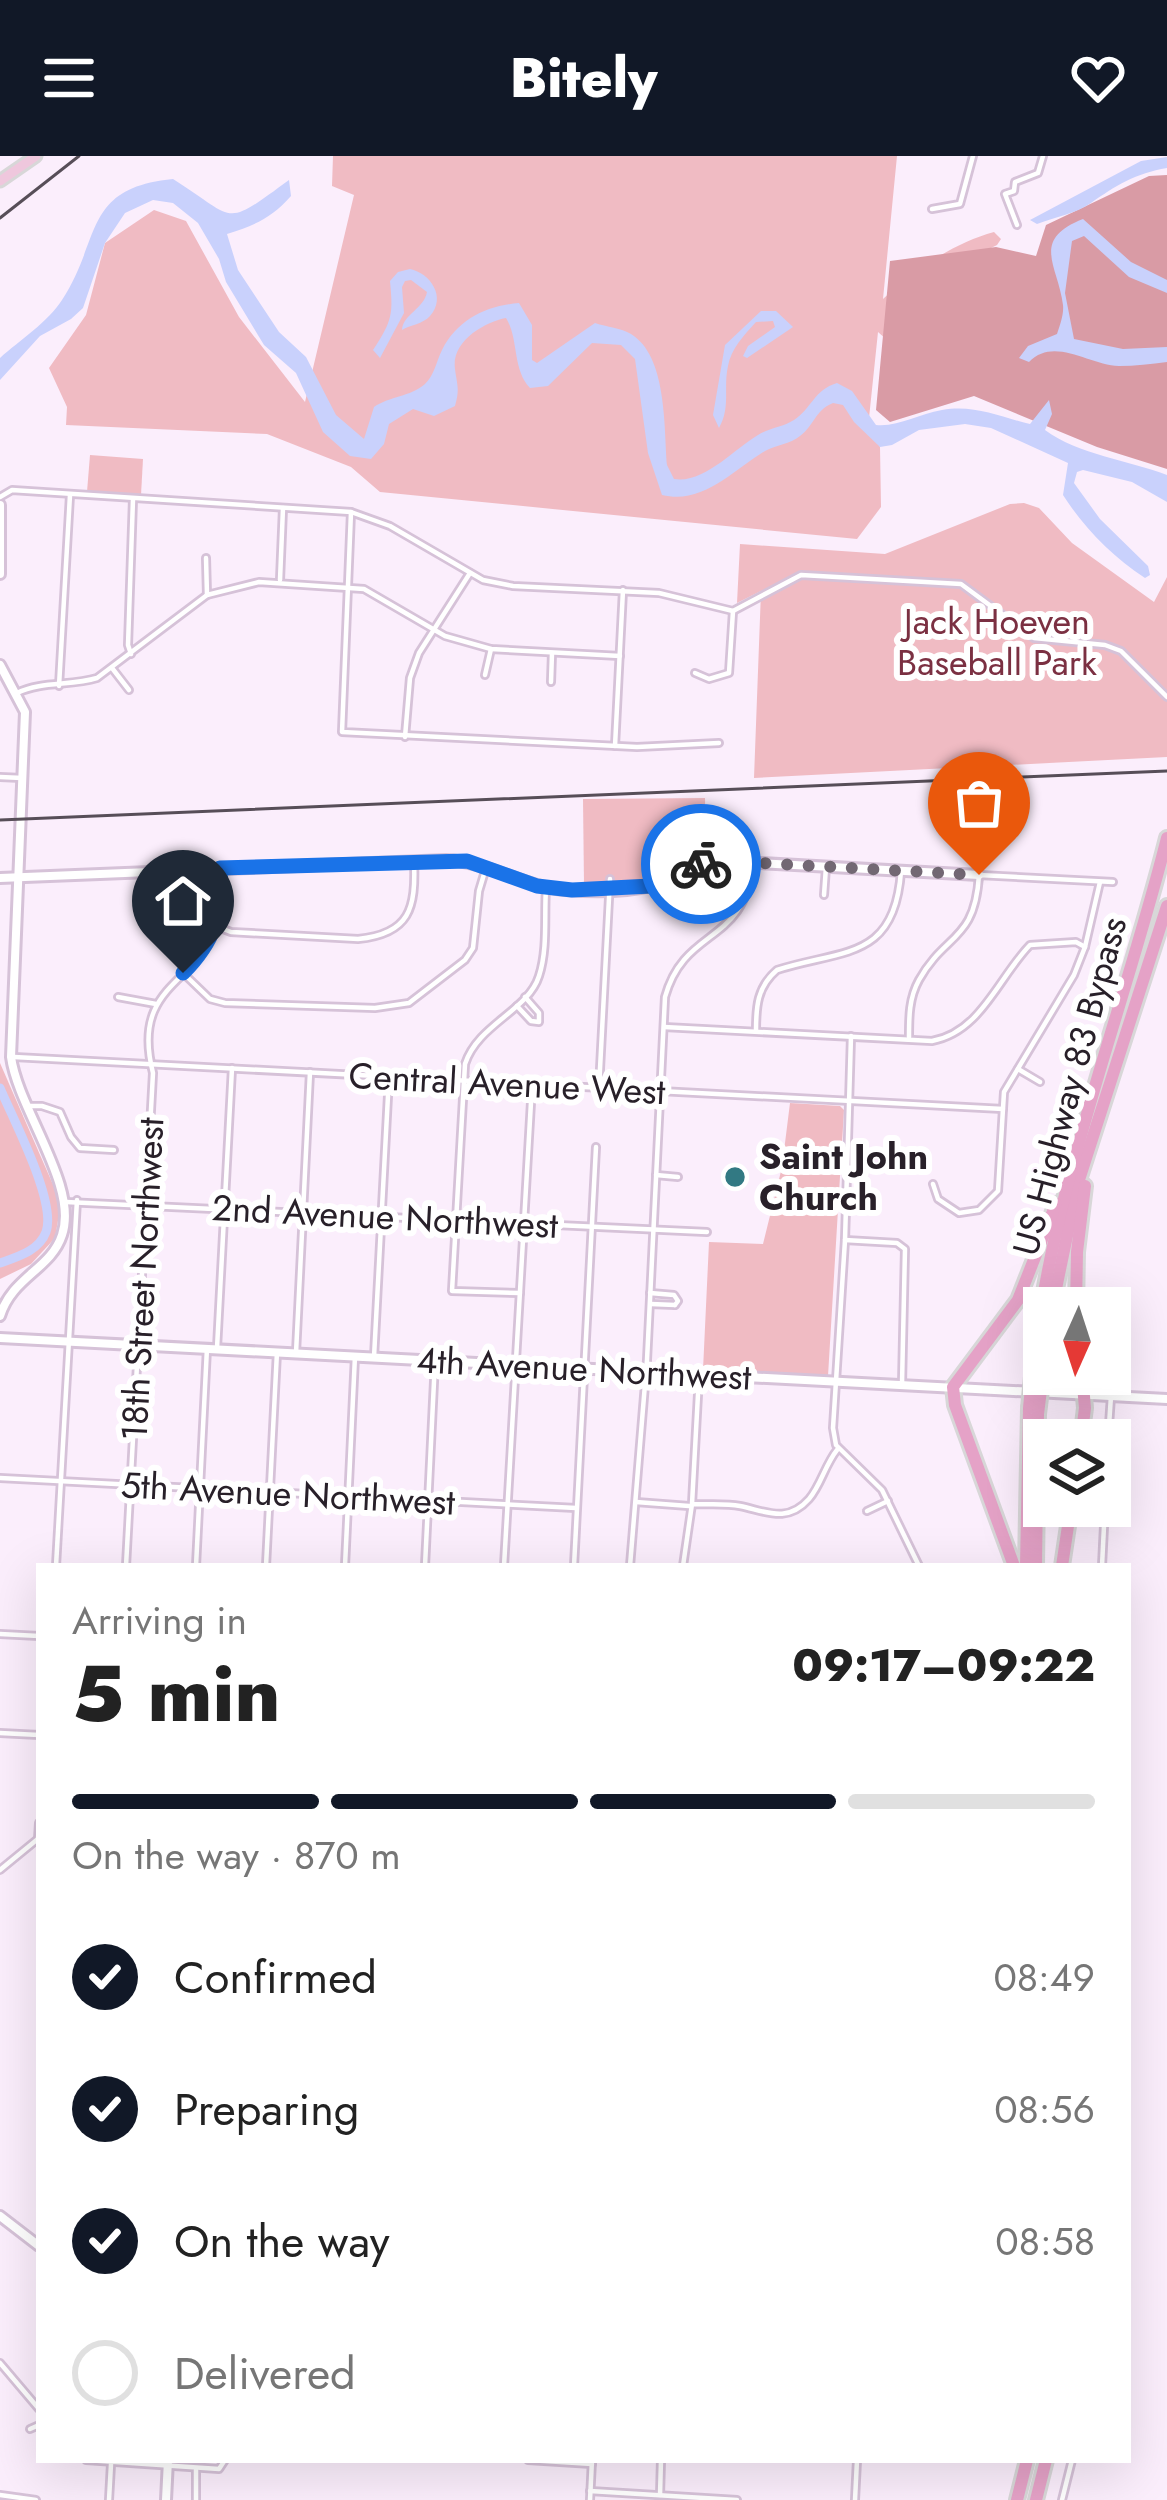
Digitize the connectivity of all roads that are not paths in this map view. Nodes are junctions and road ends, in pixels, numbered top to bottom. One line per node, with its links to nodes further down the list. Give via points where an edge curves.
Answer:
1 (36, 156): 4 (main road)
2 (974, 156): 5 (street, via 960,204)
3 (1043, 156): 6 (street, via 1038,173 1005,194)
4 (0, 182)
5 (932, 209)
6 (1017, 225)
7 (70, 495): 8 (street); 9 (street, via 12,490); 30 (street)
8 (133, 499): 10 (street); 23 (street)
9 (0, 501): 14 (main road)
10 (283, 508): 11 (street); 15 (street)
11 (351, 512): 13 (street); 16 (street)
12 (206, 558): 18 (street)
13 (470, 573): 17 (street, via 513,586); 20 (street)
14 (0, 574)
15 (280, 582): 16 (street); 18 (street)
16 (346, 586): 20 (street, via 374,593); 34 (street, via 342,732)
17 (622, 590): 19 (street); 24 (street)
18 (207, 595): 23 (street)
19 (734, 610): 27 (street, via 729,673); 33 (street, via 801,575 961,584 1034,638 1121,651)
20 (434, 629): 21 (street); 34 (street, via 410,678)
21 (491, 650): 22 (street); 28 (street)
22 (552, 653): 24 (street); 29 (street)
23 (131, 654): 26 (street)
24 (620, 656): 36 (street)
25 (0, 665): 32 (main road)
26 (112, 668): 30 (street); 31 (street)
27 (695, 674)
28 (485, 675)
29 (551, 682)
30 (59, 686): 32 (street)
31 (129, 690)
32 (17, 693): 38 (main road, via 25,712)
33 (1167, 697)
34 (405, 737): 36 (street)
35 (719, 743): 36 (street)
36 (615, 746)
37 (0, 777): 38 (street)
38 (22, 778): 47 (main road)
39 (1167, 838): 85 (highway, US Highway 83 Bypass)
40 (414, 861): 42 (main road); 44 (main road); 55 (street, via 412,907 378,937)
41 (752, 863): 43 (main road); 51 (main road, via 704,863 651,886); 64 (street, via 734,919 677,965)
42 (487, 866): 52 (main road); 57 (street, via 473,948 409,1003 225,1003)
43 (826, 867): 45 (main road); 53 (street)
44 (220, 868): 47 (main road); 55 (street)
45 (901, 871): 46 (main road); 65 (street, via 893,911 865,945 769,976)
46 (979, 875): 49 (street); 67 (street, via 965,930 931,962 913,994)
47 (17, 877): 48 (main road); 68 (main road)
48 (0, 878)
49 (1100, 882): 50 (street); 56 (street)
50 (1113, 882)
51 (610, 884): 52 (main road); 77 (street)
52 (546, 888): 59 (street, via 539,977)
53 (824, 896)
54 (1167, 906): 82 (highway, US Highway 83 Bypass)
55 (218, 927): 57 (street)
56 (1085, 947): 62 (street); 67 (street, via 1030,945 955,1037)
57 (183, 973): 60 (street)
58 (118, 997): 60 (street)
59 (525, 997): 61 (street); 61 (street, via 539,1022)
60 (156, 1004): 69 (street, 18th Street Northwest)
61 (516, 1005): 74 (street, via 470,1047)
62 (1050, 1013): 63 (street); 71 (street)
63 (1060, 1019)
64 (664, 1027): 65 (street); 78 (street)
65 (756, 1032): 66 (street)
66 (851, 1036): 67 (street); 79 (street)
67 (908, 1039)
68 (11, 1057): 69 (street, Central Avenue West); 80 (main road)
69 (151, 1064): 70 (street, Central Avenue West); 91 (street, 18th Street Northwest)
70 (232, 1068): 72 (street, Central Avenue West); 92 (street)
71 (1018, 1069): 75 (street); 81 (street)
72 (310, 1072): 73 (street, Central Avenue West); 93 (street)
73 (389, 1077): 74 (street, Central Avenue West); 94 (street)
74 (464, 1082): 76 (street, Central Avenue West); 95 (street)
75 (1040, 1082)
76 (532, 1085): 77 (street, Central Avenue West); 96 (street)
77 (599, 1088): 78 (street, Central Avenue West)
78 (660, 1091): 79 (street, Central Avenue West); 86 (street)
79 (848, 1101): 81 (street, Central Avenue West); 100 (street)
80 (26, 1106): 84 (street, via 60,1112 80,1148); 90 (main road)
81 (1003, 1108): 88 (street, via 992,1200 975,1212 954,1212)
82 (1098, 1120): 102 (highway, US Highway 83 Bypass); 103 (highway)
83 (596, 1147): 97 (street)
84 (114, 1150)
85 (1075, 1159): 101 (highway, US Highway 83 Bypass); 123 (highway, via 1018,1300)
86 (656, 1175): 87 (street); 98 (street)
87 (678, 1177)
88 (933, 1184)
89 (76, 1200): 90 (street, 2nd Avenue Northwest); 91 (street, 2nd Avenue Northwest); 109 (street)
90 (64, 1202): 107 (main road, via 57,1247 12,1289)
91 (145, 1204): 92 (street, 2nd Avenue Northwest); 110 (street, 18th Street Northwest)
92 (224, 1208): 93 (street, 2nd Avenue Northwest); 111 (street)
93 (303, 1212): 94 (street, 2nd Avenue Northwest); 113 (street)
94 (381, 1216): 95 (street, 2nd Avenue Northwest); 115 (street)
95 (456, 1220): 96 (street, 2nd Avenue Northwest); 104 (street, via 452,1291)
96 (523, 1223): 97 (street, 2nd Avenue Northwest); 104 (street)
97 (592, 1226): 98 (street, 2nd Avenue Northwest); 118 (street)
98 (654, 1229): 99 (street, 2nd Avenue Northwest); 105 (street)
99 (707, 1232)
100 (845, 1240): 121 (street); 122 (street, via 897,1243 906,1254)
101 (1045, 1287)
102 (1056, 1287)
103 (1077, 1287)
104 (520, 1293): 117 (street)
105 (650, 1293): 106 (street); 106 (street, via 678,1301)
106 (650, 1304): 119 (street)
107 (0, 1316)
108 (0, 1338): 109 (main road, 4th Avenue Northwest)
109 (68, 1341): 110 (main road, 4th Avenue Northwest); 133 (street)
110 (139, 1345): 111 (main road, 4th Avenue Northwest); 134 (street, 18th Street Northwest)
111 (212, 1348): 112 (main road, 4th Avenue Northwest); 135 (street)
112 (277, 1352): 113 (main road, 4th Avenue Northwest); 136 (street)
113 (296, 1353): 114 (main road, 4th Avenue Northwest)
114 (355, 1356): 115 (main road, 4th Avenue Northwest); 137 (street)
115 (374, 1357): 116 (main road, 4th Avenue Northwest)
116 (435, 1361): 117 (main road, 4th Avenue Northwest); 138 (street)
117 (515, 1365): 118 (main road, 4th Avenue Northwest); 141 (street)
118 (584, 1368): 119 (main road, 4th Avenue Northwest); 143 (street)
119 (644, 1372): 120 (main road, 4th Avenue Northwest); 140 (street)
120 (699, 1375): 121 (main road, 4th Avenue Northwest); 142 (street)
121 (837, 1382): 122 (main road, 4th Avenue Northwest); 131 (street)
122 (902, 1384): 123 (main road, 4th Avenue Northwest)
123 (953, 1387): 124 (main road, 4th Avenue Northwest); 158 (highway)
124 (1023, 1391)
125 (1035, 1395): 129 (highway, US Highway 83 Bypass, bridge)
126 (1098, 1395): 127 (main road, 4th Avenue Northwest)
127 (1111, 1396): 128 (main road, 4th Avenue Northwest); 130 (street)
128 (1167, 1400)
129 (1034, 1411): 159 (highway, US Highway 83 Bypass); 160 (highway, US Highway 83 Bypass)
130 (1109, 1419)
131 (839, 1448): 139 (street); 142 (street, via 808,1499 783,1515)
132 (0, 1478): 133 (street, 5th Avenue Northwest)
133 (61, 1480): 134 (street, 5th Avenue Northwest); 147 (street)
134 (130, 1485): 135 (street, 5th Avenue Northwest); 148 (street, 18th Street Northwest)
135 (202, 1490): 136 (street, 5th Avenue Northwest); 149 (street)
136 (269, 1493): 137 (street, 5th Avenue Northwest); 150 (street)
137 (349, 1497): 138 (street, 5th Avenue Northwest); 151 (street)
138 (428, 1500): 141 (street, 5th Avenue Northwest); 152 (street)
139 (888, 1501): 144 (street); 157 (street)
140 (636, 1502): 142 (street); 155 (street)
141 (508, 1504): 143 (street, 5th Avenue Northwest); 153 (street)
142 (691, 1505): 156 (street)
143 (576, 1508): 154 (street)
144 (867, 1511)
145 (1068, 1527): 161 (highway)
146 (1104, 1527): 162 (street)
147 (56, 1563)
148 (126, 1563)
149 (196, 1563)
150 (266, 1563)
151 (345, 1563)
152 (424, 1563)
153 (505, 1563)
154 (574, 1563)
155 (631, 1563)
156 (683, 1563)
157 (918, 1563)
158 (1013, 1563)
159 (1026, 1563)
160 (1036, 1563)
161 (1062, 1563)
162 (1102, 1563)
163 (0, 1634): 164 (street)
164 (36, 1636)
165 (0, 1733): 166 (street)
166 (36, 1735)
167 (36, 1841): 168 (street)
168 (0, 1870)
169 (0, 2216): 170 (main road)
170 (36, 2244)
171 (0, 2363): 172 (street)
172 (36, 2405)
173 (36, 2426): 174 (street)
174 (30, 2429)
175 (97, 2463): 183 (street)
176 (223, 2463): 185 (street)
177 (592, 2463): 186 (street)
178 (661, 2463): 187 (street)
179 (857, 2463): 195 (street)
180 (1026, 2463): 196 (highway)
181 (1045, 2463): 197 (highway)
182 (1071, 2463): 198 (street)
183 (111, 2464): 184 (street); 190 (street)
184 (168, 2464): 185 (street); 191 (main road)
185 (196, 2469): 192 (street)
186 (590, 2491): 187 (street); 193 (street)
187 (659, 2494): 194 (street)
188 (0, 2495): 189 (street)
189 (36, 2500)
190 (110, 2500)
191 (166, 2500)
192 (196, 2500)
193 (590, 2500)
194 (737, 2500)
195 (855, 2500)
196 (1017, 2500)
197 (1036, 2500)
198 (1063, 2500)

